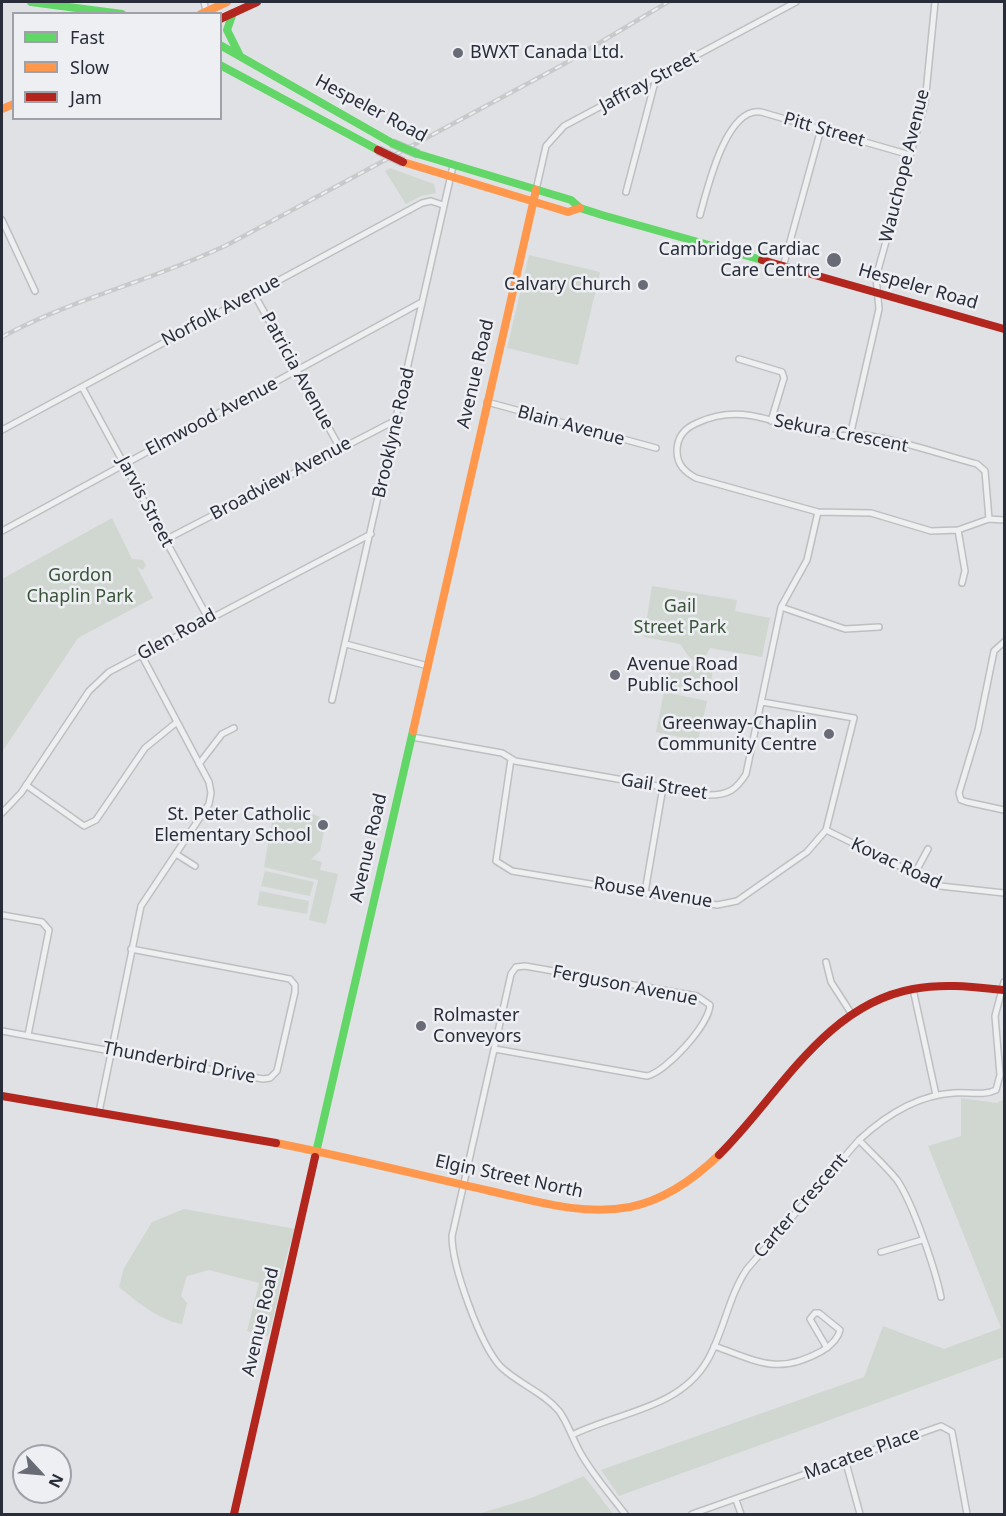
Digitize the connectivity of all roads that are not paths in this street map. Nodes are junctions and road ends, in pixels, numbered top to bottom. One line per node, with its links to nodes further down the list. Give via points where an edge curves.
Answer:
1 (31, 2): 7 (street)
2 (204, 2): 11 (street)
3 (226, 2): 11 (street)
4 (257, 2): 12 (street)
5 (796, 2): 17 (street, Jaffray Street)
6 (935, 2): 19 (street, Wauchope Avenue, via 925,103)
7 (56, 6): 8 (street); 9 (street)
8 (76, 11): 10 (street, via 102,7)
9 (61, 12)
10 (116, 12)
11 (204, 12)
12 (232, 13): 13 (street); 15 (street, via 227,30)
13 (222, 17)
14 (222, 47): 15 (street, Hespeler Road)
15 (239, 54): 20 (street, Hespeler Road, bridge, via 392,143)
16 (222, 66): 21 (street, Hespeler Road, bridge, via 378,150)
17 (656, 78): 22 (street, Jaffray Street, via 564,126 550,138); 23 (street)
18 (821, 129): 19 (street, Pitt Street); 27 (street, Pitt Street, via 756,111 745,114 714,162); 29 (street)
19 (910, 154): 31 (street, Wauchope Avenue, via 876,277)
20 (453, 166): 21 (street, Brooklyne Road); 22 (street, Hespeler Road)
21 (449, 178): 24 (street, Hespeler Road); 25 (street, Brooklyne Road)
22 (536, 190): 24 (street, Avenue Road); 26 (street, Hespeler Road, via 571,200)
23 (626, 192)
24 (532, 202): 26 (street, Hespeler Road, via 568,212); 38 (street, Avenue Road)
25 (443, 205): 32 (street, Norfolk Avenue, via 422,203); 33 (street, Brooklyne Road)
26 (580, 208): 29 (street, Hespeler Road)
27 (700, 215)
28 (2, 220): 30 (street)
29 (783, 267): 31 (street, Hespeler Road)
30 (35, 291)
31 (878, 293): 34 (street, Hespeler Road); 42 (street, Wauchope Avenue, via 879,309)
32 (254, 294): 36 (street, Patricia Avenue); 37 (street, Norfolk Avenue)
33 (422, 302): 36 (street, Elmwood Avenue); 39 (street, Brooklyne Road)
34 (1005, 329)
35 (739, 358): 40 (street, via 782,372 784,378)
36 (297, 371): 43 (street, Patricia Avenue); 45 (street, Elmwood Avenue)
37 (82, 387): 41 (street, Norfolk Avenue); 45 (street, Jarvis Street)
38 (487, 402): 44 (street, Blain Avenue); 60 (street, Avenue Road)
39 (398, 418): 43 (street, Broadview Avenue); 51 (street, Brooklyne Road)
40 (771, 421): 42 (street, Sekura Crescent); 46 (street, Sekura Crescent, via 738,412 707,418 682,434 677,443 678,462 686,472 709,483)
41 (2, 430)
42 (850, 436): 47 (street, Sekura Crescent, via 869,435 977,464 985,471)
43 (340, 448): 52 (street, Broadview Avenue)
44 (656, 448)
45 (125, 464): 50 (street, Elmwood Avenue); 52 (street, Jarvis Street)
46 (818, 512): 49 (street, Sekura Crescent, via 871,513 931,531); 54 (street, Gail Street, via 807,560)
47 (989, 519): 48 (street, Sekura Crescent); 49 (street, Sekura Crescent)
48 (1005, 520)
49 (958, 530): 53 (street, via 965,571)
50 (2, 531)
51 (371, 534): 55 (street, Glen Road); 58 (street, Brooklyne Road)
52 (165, 540): 55 (street, Jarvis Street)
53 (962, 583)
54 (781, 607): 56 (street, via 845,629); 62 (street, Gail Street)
55 (208, 618): 59 (street, Glen Road)
56 (879, 627)
57 (1005, 642): 70 (street, via 994,651 978,730 959,793 967,802)
58 (346, 644): 60 (street); 61 (street, Brooklyne Road)
59 (141, 654): 63 (street); 68 (street, Glen Road, via 99,680)
60 (428, 666): 65 (street, Avenue Road)
61 (332, 700)
62 (762, 702): 69 (street, Gail Street, via 747,774 736,789 724,795 709,795); 72 (street, Rouse Avenue, via 854,718)
63 (177, 722): 67 (street); 68 (street, via 145,748 91,824 84,826)
64 (234, 728): 67 (street, via 222,734)
65 (412, 737): 66 (street, Gail Street, via 502,753); 93 (street, Avenue Road)
66 (511, 759): 69 (street, Gail Street); 77 (street, Rouse Avenue, via 496,861 512,871)
67 (199, 764): 74 (street, via 209,782 209,804)
68 (26, 785): 71 (street, Glen Road)
69 (663, 787): 77 (street)
70 (1005, 810)
71 (2, 813)
72 (826, 830): 76 (street, Kovac Road); 77 (street, Rouse Avenue, via 807,852 737,901 717,905)
73 (928, 849): 76 (street)
74 (176, 854): 75 (street); 80 (street, via 141,906)
75 (195, 866)
76 (914, 875): 78 (street, Kovac Road, via 939,886)
77 (645, 892)
78 (1005, 892)
79 (2, 915): 86 (street, via 42,922 49,930)
80 (131, 949): 88 (street); 88 (street, Thunderbird Drive, via 290,979 295,992 277,1071 270,1078)
81 (826, 962): 84 (street, via 831,982)
82 (1003, 987): 83 (street, Elgin Street North, via 936,985); 89 (street, Carter Crescent, via 995,1023 1000,1075 996,1090)
83 (913, 989): 84 (street, Elgin Street North, via 881,998); 89 (street)
84 (851, 1013): 94 (street, Elgin Street North, via 804,1055 714,1162 659,1199 614,1210 585,1210)
85 (2, 1031): 86 (street, Thunderbird Drive)
86 (28, 1035): 88 (street, Thunderbird Drive)
87 (495, 1049): 87 (street, Ferguson Avenue, via 511,974 516,967 697,996 710,1005 705,1021 667,1066 647,1076); 94 (street, Ferguson Avenue)
88 (110, 1050): 91 (street)
89 (936, 1095): 92 (street, Carter Crescent, via 891,1114)
90 (2, 1096): 91 (street, Elgin Street North)
91 (99, 1112): 93 (street, Elgin Street North)
92 (859, 1140): 95 (street, via 897,1180); 98 (street, Carter Crescent, via 747,1269 733,1292)
93 (317, 1151): 94 (street, Elgin Street North); 103 (street, Avenue Road)
94 (463, 1185): 100 (street, Ferguson Avenue, via 452,1250 484,1343 506,1370 550,1402)
95 (922, 1240): 96 (street); 97 (street)
96 (881, 1251)
97 (941, 1297)
98 (714, 1346): 99 (street, via 780,1367); 100 (street, Carter Crescent, via 694,1379 670,1398)
99 (827, 1348): 99 (street, via 812,1325 810,1319 815,1313 823,1314 840,1330)
100 (572, 1435): 104 (street, Ferguson Avenue, via 589,1467)
101 (845, 1460): 102 (street, Macatee Place); 107 (street); 108 (street, Macatee Place, via 942,1426 947,1428 952,1432)
102 (736, 1500): 105 (street, Macatee Place); 106 (street)
103 (234, 1515)
104 (625, 1515)
105 (692, 1515)
106 (741, 1515)
107 (860, 1515)
108 (967, 1515)

